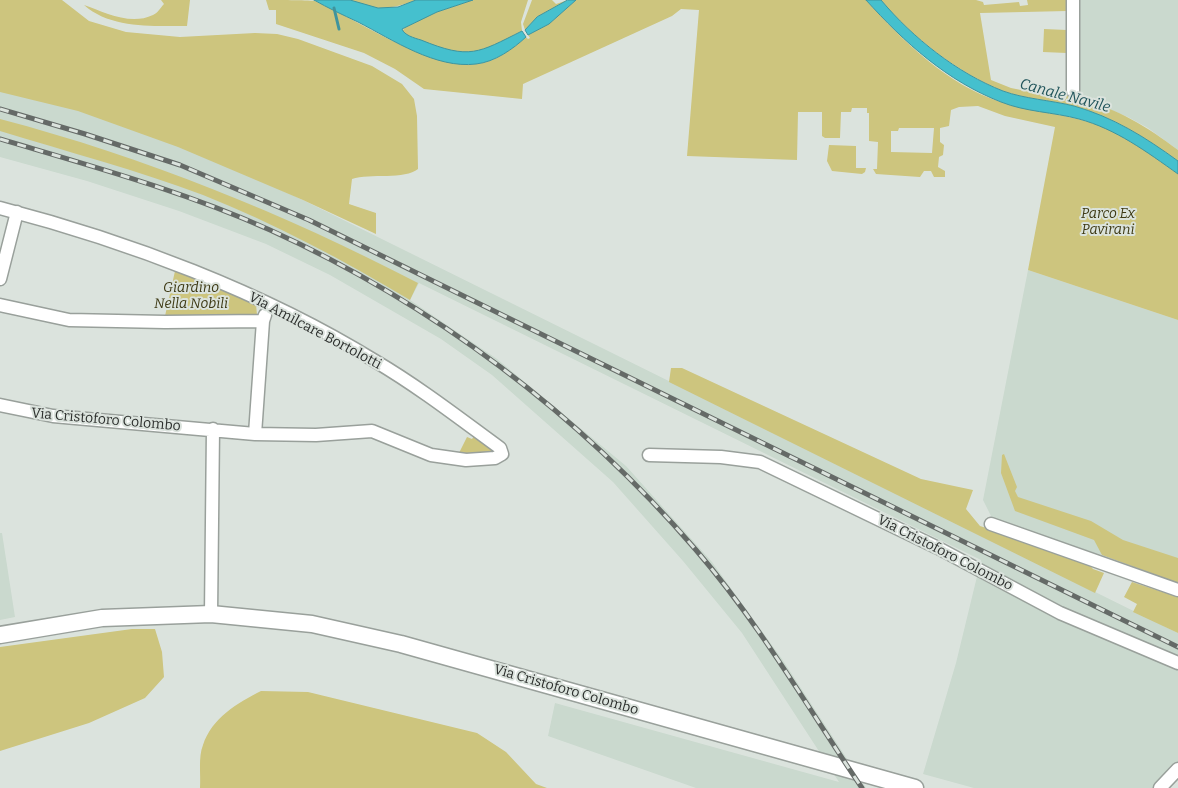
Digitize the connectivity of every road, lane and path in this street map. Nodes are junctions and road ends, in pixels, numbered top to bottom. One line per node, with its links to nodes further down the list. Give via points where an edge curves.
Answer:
1 (1073, 0): 2 (street)
2 (1072, 91)
3 (0, 208): 4 (street, Via Amilcare Bortolotti)
4 (17, 212): 5 (street); 6 (street, Via Amilcare Bortolotti, via 161,259)
5 (0, 279)
6 (264, 302): 8 (street, via 266,312); 12 (street, Via Amilcare Bortolotti, via 376,361)
7 (0, 305): 8 (street, via 79,321)
8 (263, 321): 11 (street)
9 (0, 405): 10 (street, Via Cristoforo Colombo, via 53,416)
10 (213, 429): 11 (street, Via Cristoforo Colombo); 16 (street)
11 (255, 434): 12 (street, Via Cristoforo Colombo, via 316,435 372,431 431,455 466,460 500,457)
12 (500, 448)
13 (649, 455): 18 (street, Via Cristoforo Colombo, via 721,457 760,462 929,544 1060,613)
14 (991, 524): 15 (street)
15 (1178, 590)
16 (212, 614): 17 (main road, Via Cristoforo Colombo, via 102,618); 20 (main road, Via Cristoforo Colombo, via 312,624 401,644)
17 (0, 635)
18 (1178, 663)
19 (1178, 769): 21 (street)
20 (915, 788)
21 (1160, 788)

